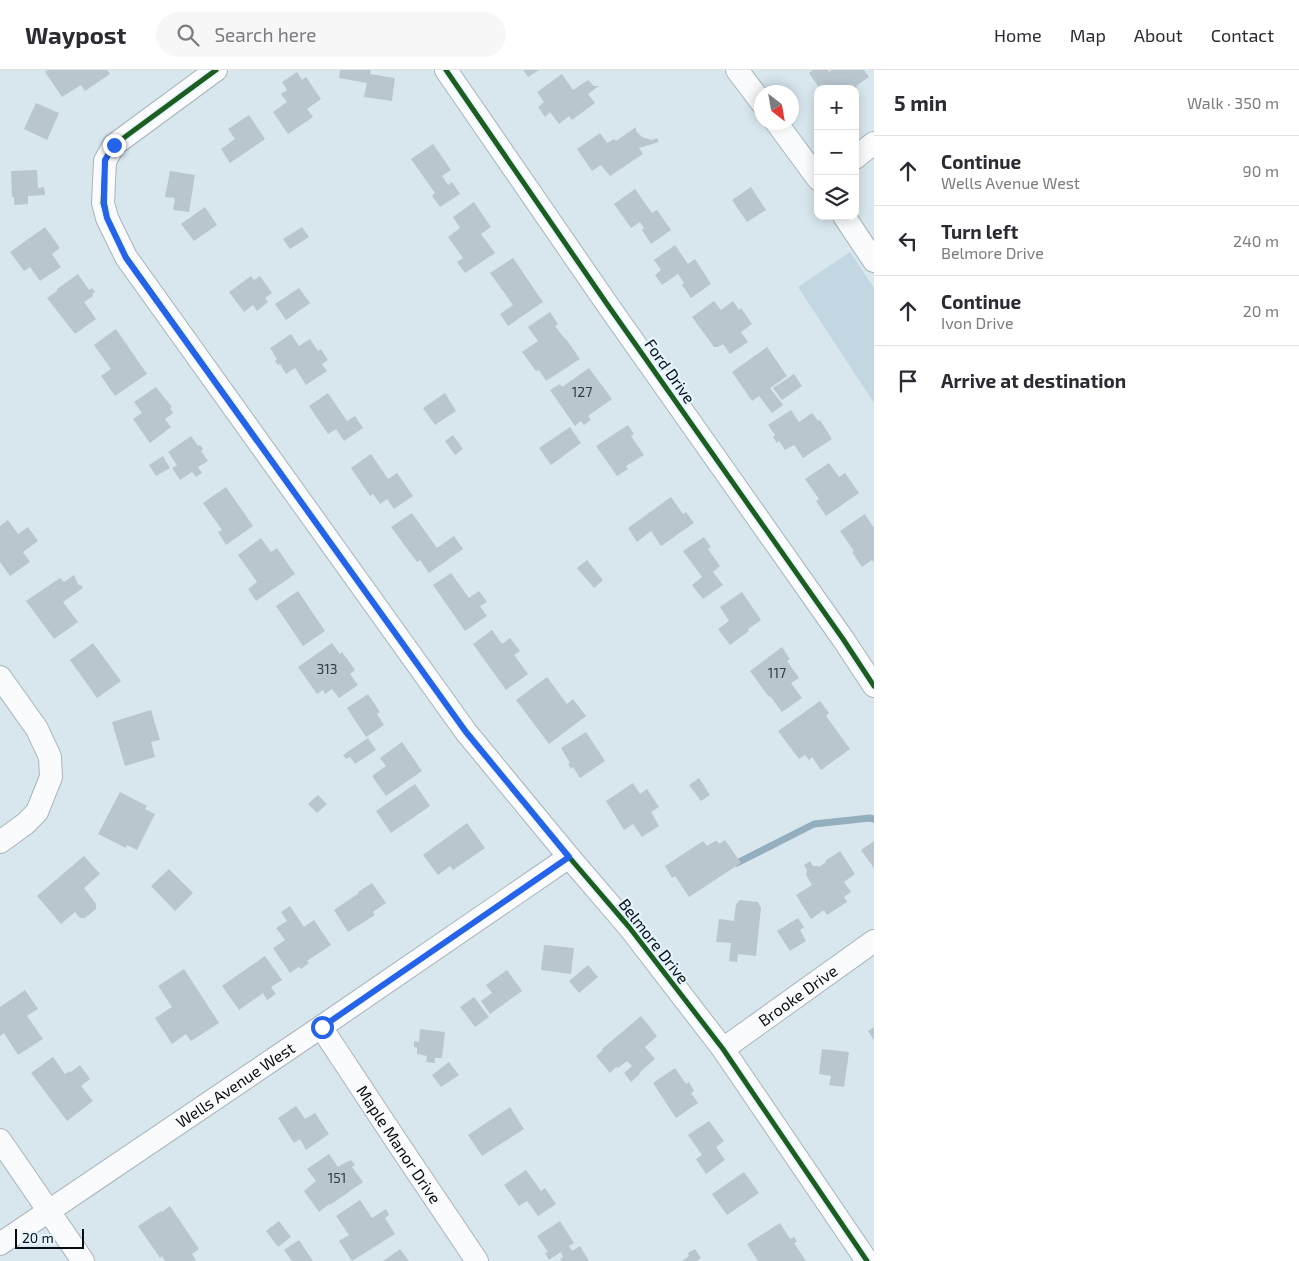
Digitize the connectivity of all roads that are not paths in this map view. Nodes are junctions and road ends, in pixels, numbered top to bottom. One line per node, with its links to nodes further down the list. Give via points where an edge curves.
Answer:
1 (216, 70): 14 (street, Belmore Drive, via 114,145 105,160 107,218 126,258 466,732)
2 (446, 70): 12 (street, Ford Drive)
3 (737, 70): 4 (street)
4 (754, 92)
5 (782, 130): 8 (street)
6 (874, 143): 7 (street)
7 (859, 155)
8 (815, 175)
9 (847, 220): 10 (street)
10 (874, 261)
11 (0, 677): 13 (street, via 37,729 50,757 51,776 37,812)
12 (874, 686)
13 (0, 842)
14 (569, 857): 16 (street, Wells Avenue West); 17 (street, Belmore Drive, via 629,927)
15 (874, 941): 17 (street, Brooke Drive)
16 (322, 1027): 19 (street, Wells Avenue West); 22 (street, Maple Manor Drive)
17 (722, 1049): 23 (street, Belmore Drive)
18 (0, 1140): 19 (street)
19 (49, 1211): 20 (street, Wells Avenue West); 21 (street)
20 (0, 1244)
21 (83, 1261)
22 (478, 1261)
23 (867, 1261)

